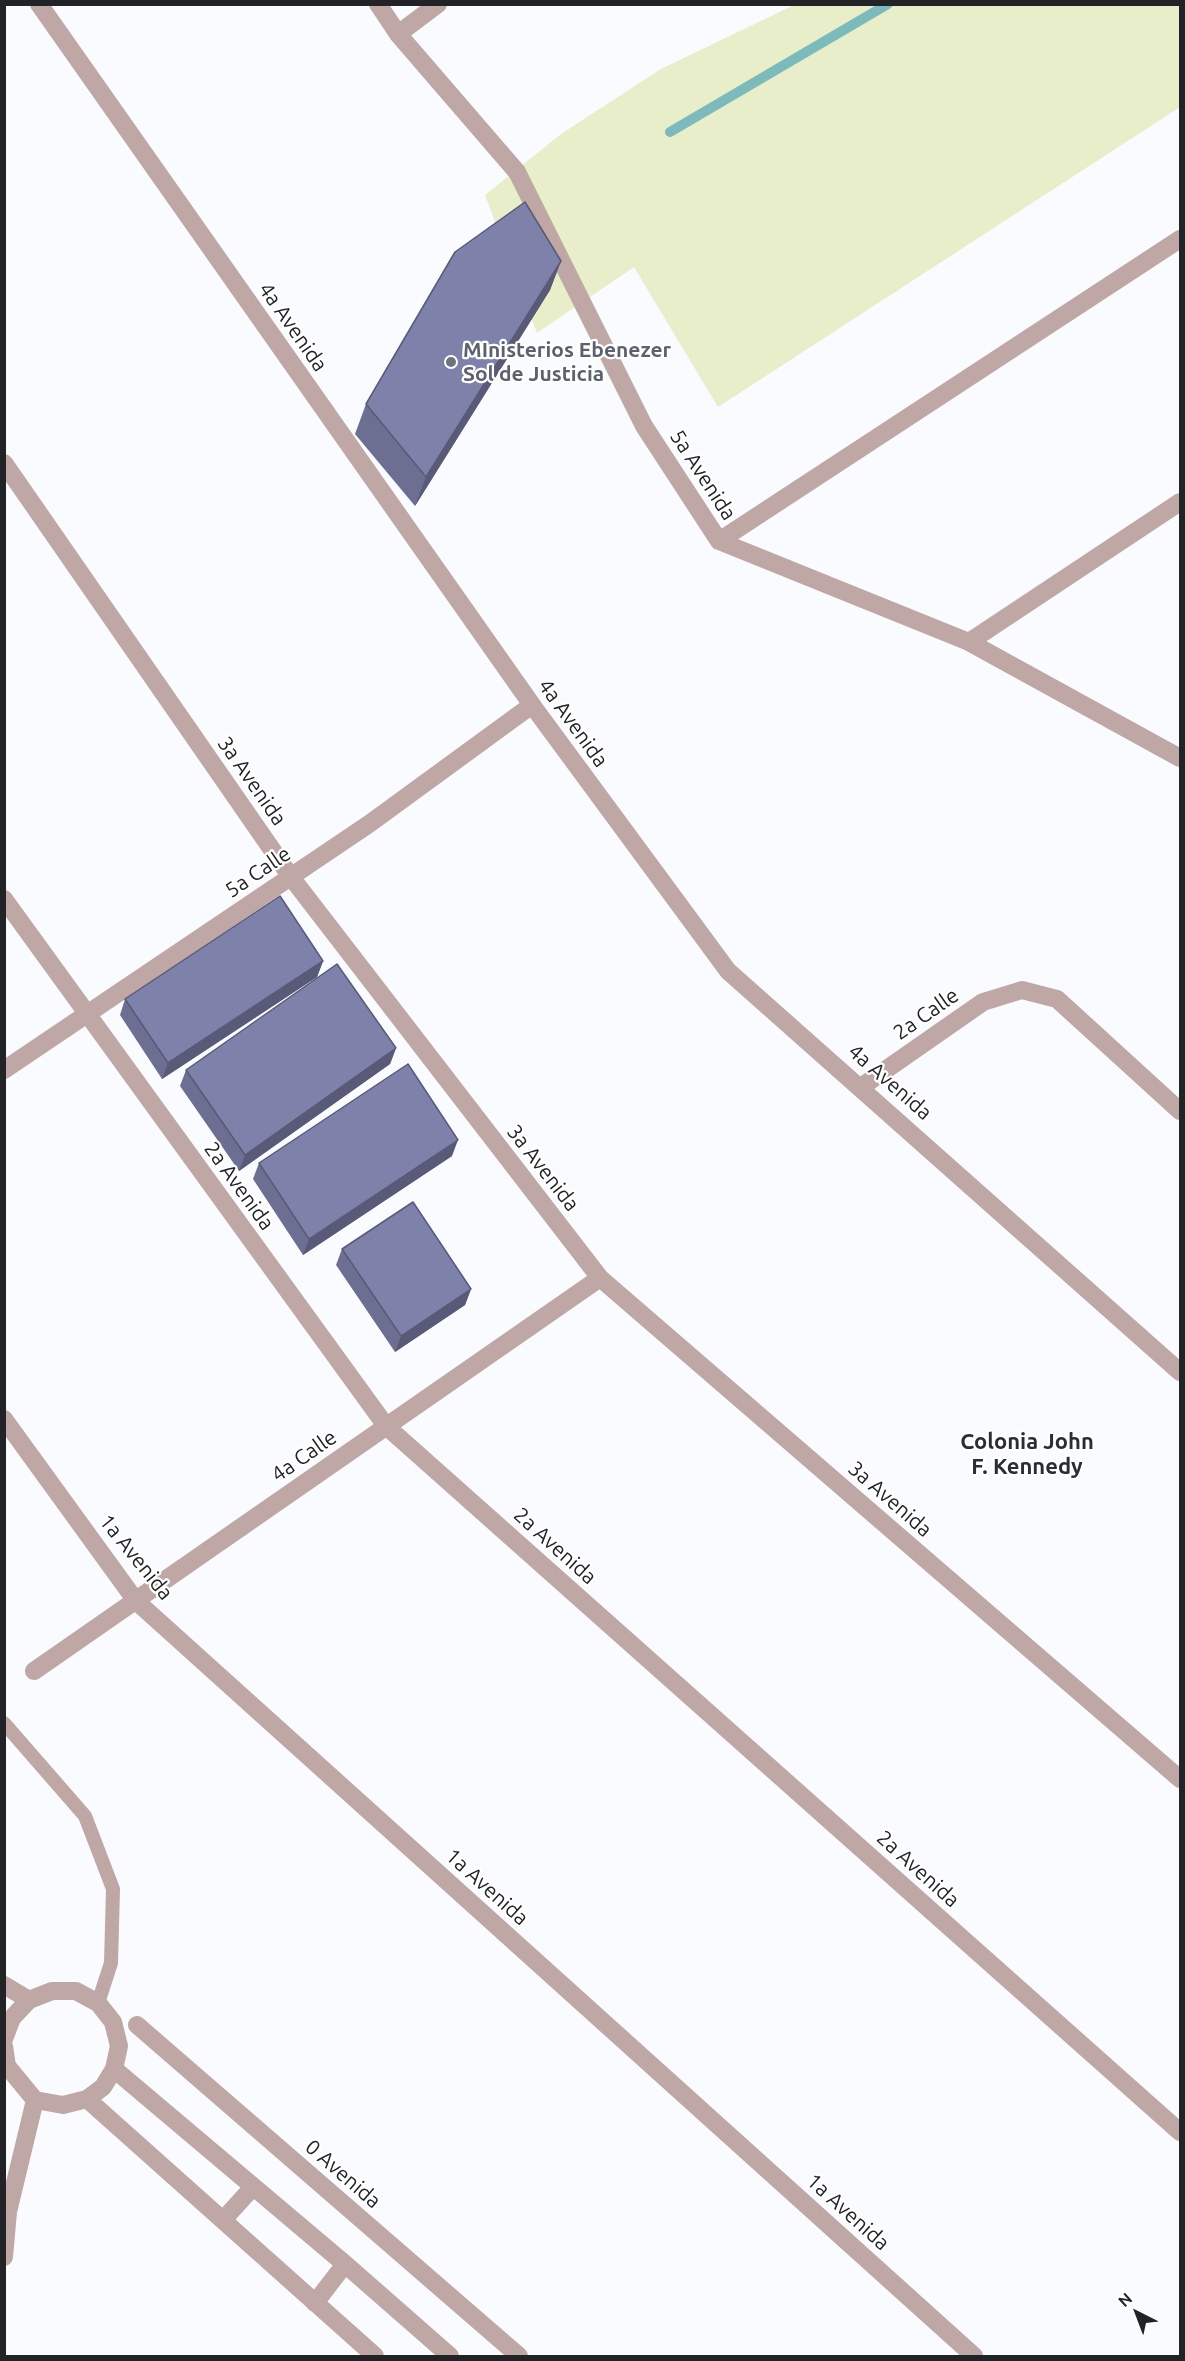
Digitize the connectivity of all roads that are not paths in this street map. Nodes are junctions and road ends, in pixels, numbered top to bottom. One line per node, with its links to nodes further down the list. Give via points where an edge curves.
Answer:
1 (39, 4): 10 (street, 4a Avenida)
2 (378, 4): 4 (street, 5a Avenida)
3 (438, 4): 4 (street)
4 (398, 34): 8 (street, 5a Avenida, via 517,172 644,426)
5 (1180, 238): 8 (street)
6 (4, 462): 12 (street, 3a Avenida)
7 (1180, 502): 9 (street)
8 (719, 541): 9 (street, 5a Avenida)
9 (969, 642): 11 (street, 5a Avenida)
10 (532, 705): 12 (street, 5a Calle); 16 (street, 4a Avenida, via 728,971)
11 (1179, 757)
12 (291, 877): 14 (street, 5a Calle); 18 (street, 3a Avenida)
13 (4, 899): 14 (street, 2a Avenida)
14 (87, 1015): 15 (street, 5a Calle); 21 (street, 2a Avenida)
15 (4, 1070)
16 (861, 1087): 17 (street, 2a Calle, via 982,1002 1022,990 1057,999); 19 (street, 4a Avenida)
17 (1180, 1111)
18 (600, 1278): 21 (street, 4a Calle); 25 (street, 3a Avenida)
19 (1180, 1372)
20 (4, 1419): 22 (street, 1a Avenida)
21 (386, 1426): 22 (street, 4a Calle); 35 (street, 2a Avenida)
22 (136, 1600): 23 (street, 4a Calle); 44 (street, 1a Avenida)
23 (34, 1671)
24 (4, 1723): 28 (lane, via 85,1816 113,1889 111,1963)
25 (1180, 1779)
26 (4, 1985): 27 (street)
27 (29, 2000): 28 (street, via 52,1991 76,1992); 30 (street, via 12,2018)
28 (98, 2003): 32 (street, via 113,2022 119,2046)
29 (137, 2025): 43 (street, 0 Avenida)
30 (4, 2039)
31 (4, 2046): 34 (street, via 7,2066)
32 (114, 2070): 33 (street, via 103,2087); 36 (street)
33 (87, 2099): 34 (street, via 63,2105); 37 (street)
34 (35, 2100): 38 (street, via 8,2212)
35 (1180, 2132)
36 (253, 2187): 37 (street); 39 (street)
37 (223, 2220): 40 (street)
38 (4, 2257)
39 (345, 2264): 40 (street); 42 (street)
40 (315, 2303): 41 (street)
41 (375, 2356)
42 (450, 2356)
43 (519, 2356)
44 (974, 2356)

